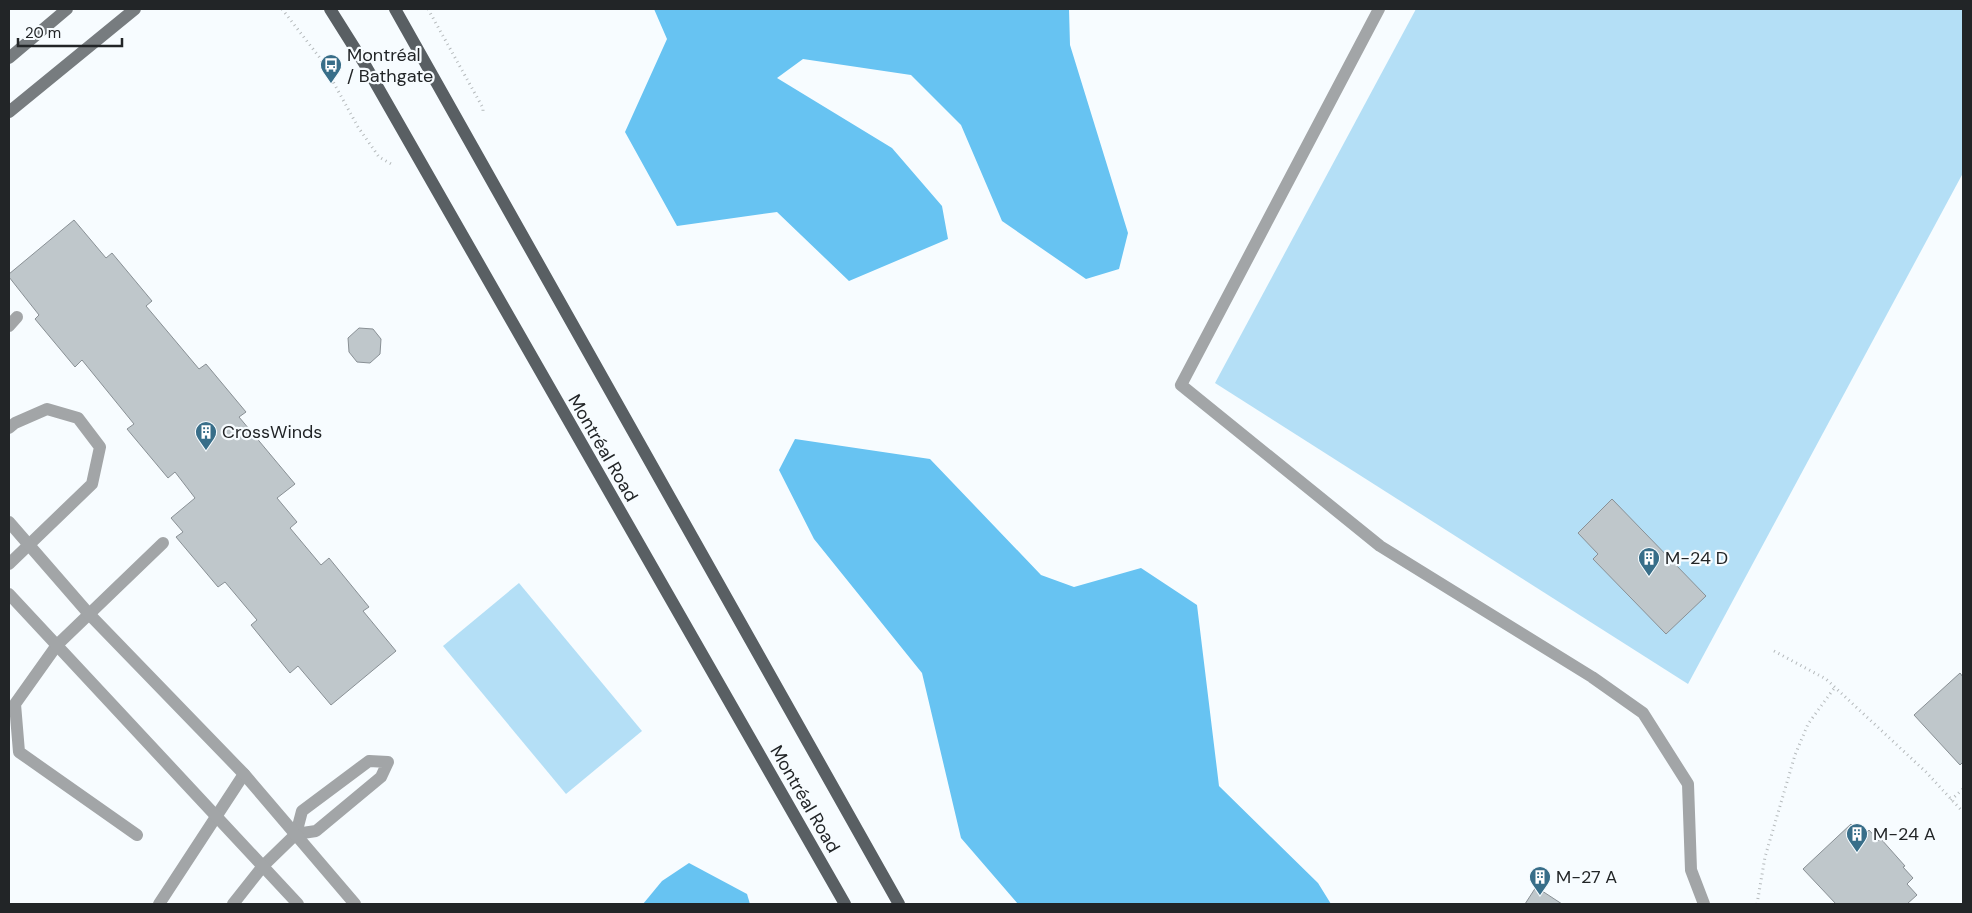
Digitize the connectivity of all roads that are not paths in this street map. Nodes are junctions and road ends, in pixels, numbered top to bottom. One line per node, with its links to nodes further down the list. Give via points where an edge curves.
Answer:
1 (67, 9): 6 (street)
2 (136, 9): 7 (street)
3 (330, 9): 25 (main road, Montréal Road, via 364,63)
4 (394, 9): 26 (main road, Montréal Road)
5 (1379, 9): 27 (street, via 1181,385 1380,546 1592,677 1644,713 1688,784 1691,870)
6 (9, 58)
7 (9, 112)
8 (9, 428): 11 (street, via 48,408 78,418 100,447 92,484)
9 (9, 522): 11 (street)
10 (163, 543): 14 (street)
11 (30, 545): 12 (street); 14 (street)
12 (9, 564)
13 (9, 594): 15 (street)
14 (89, 614): 15 (street); 16 (street)
15 (57, 645): 17 (street); 19 (street, via 15,704 19,752)
16 (244, 774): 17 (street); 18 (street)
17 (216, 818): 20 (street); 21 (street)
18 (296, 834): 18 (street, via 316,831 381,777 388,762 369,761 302,811); 20 (street); 24 (street)
19 (137, 835)
20 (263, 866): 22 (street); 23 (street)
21 (159, 904)
22 (233, 904)
23 (298, 904)
24 (355, 904)
25 (845, 904)
26 (899, 904)
27 (1704, 904)

